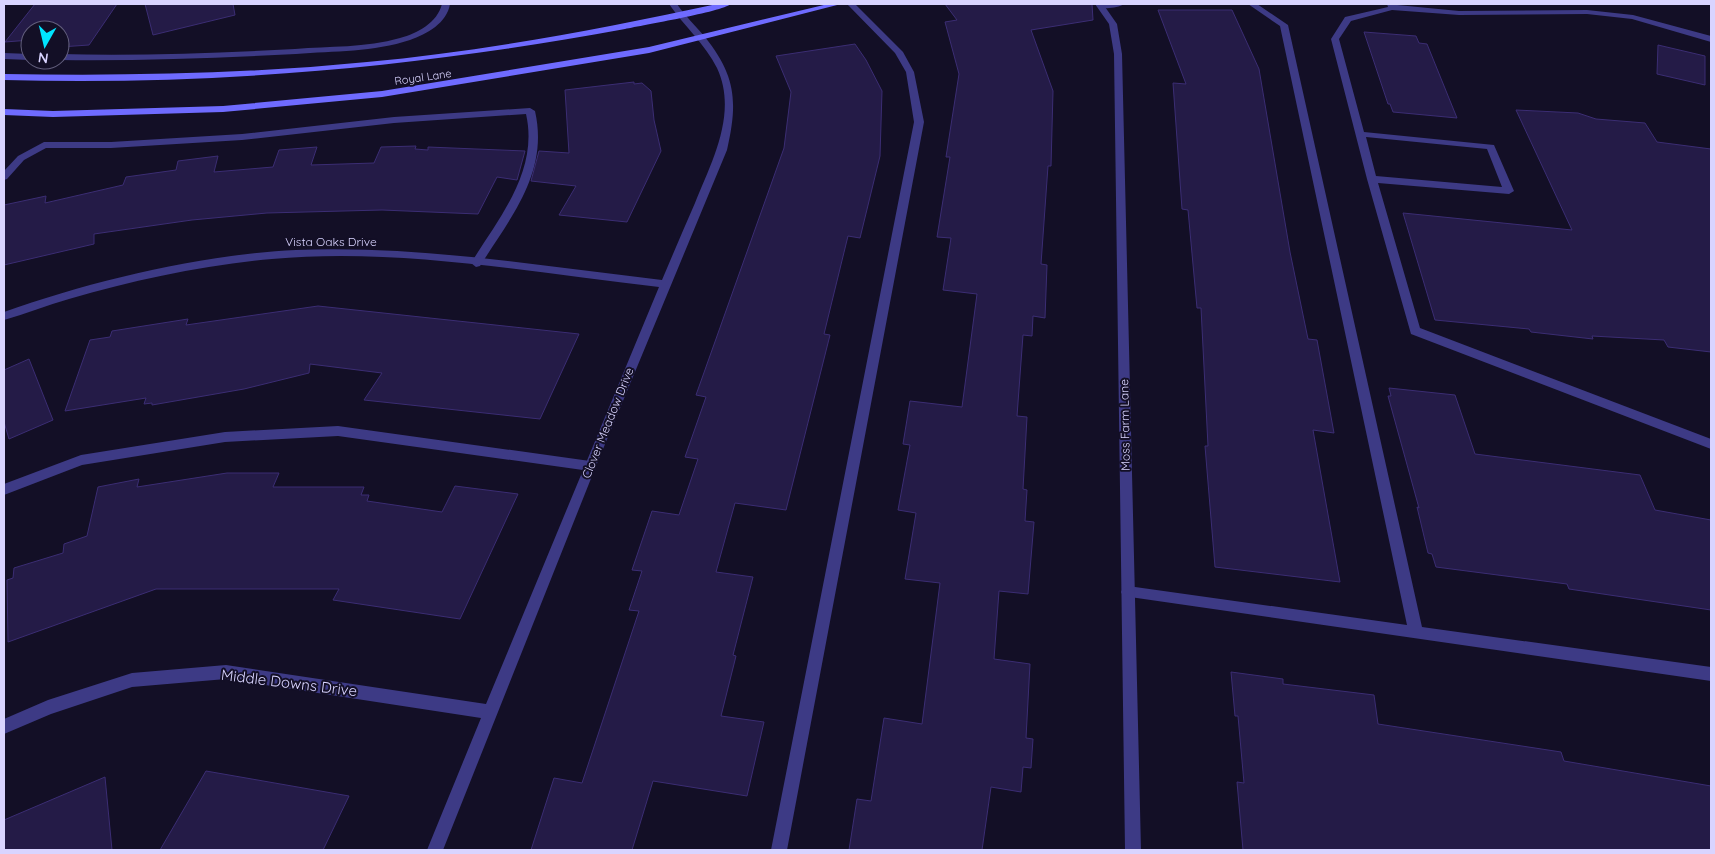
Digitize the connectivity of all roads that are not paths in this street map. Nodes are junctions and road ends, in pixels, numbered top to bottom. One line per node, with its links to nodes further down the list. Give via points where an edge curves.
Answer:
1 (446, 4): 20 (street, via 436,22 419,34 398,41 247,54)
2 (673, 4): 15 (street, Clover Meadow Drive)
3 (727, 4): 15 (main road, Royal Lane)
4 (837, 4): 16 (main road, Royal Lane)
5 (851, 4): 38 (street, via 899,52 910,72 919,122)
6 (1120, 4): 11 (street)
7 (1252, 4): 33 (street, via 1284,25)
8 (1455, 4): 14 (street)
9 (1574, 4): 13 (street)
10 (1594, 4): 13 (street)
11 (1100, 5): 32 (street, Moss Farm Lane, via 1113,24 1118,54)
12 (1391, 6): 14 (street); 23 (street, via 1348,18 1335,39)
13 (1587, 12): 14 (street); 17 (street, via 1633,17)
14 (1459, 13)
15 (680, 15): 16 (street, Clover Meadow Drive); 21 (main road, Royal Lane, via 457,55 316,71 180,79)
16 (701, 38): 22 (main road, Royal Lane, via 460,83 302,103 223,109 53,114); 27 (street, Clover Meadow Drive, via 727,78 730,117 722,150)
17 (1711, 39)
18 (4, 56): 19 (street)
19 (20, 57)
20 (70, 58)
21 (4, 77)
22 (4, 112)
23 (1360, 134): 25 (street); 25 (street, via 1491,147 1509,191)
24 (4, 177): 26 (street, via 21,158 44,145 111,145 242,137 394,120 530,111 536,125 534,155 518,195)
25 (1372, 178): 29 (street, via 1414,331)
26 (476, 263): 27 (street, Vista Oaks Drive); 28 (street, Vista Oaks Drive, via 318,253 242,257 91,289)
27 (665, 284): 30 (street, Clover Meadow Drive)
28 (4, 314)
29 (1711, 444)
30 (590, 466): 31 (street, via 338,431 225,437 80,460); 35 (street, Clover Meadow Drive)
31 (4, 490)
32 (1128, 592): 33 (street); 39 (street, Moss Farm Lane)
33 (1416, 632): 34 (street)
34 (1711, 674)
35 (492, 712): 36 (street, Middle Downs Drive, via 226,672 132,680 48,706); 37 (street, Clover Meadow Drive)
36 (4, 727)
37 (435, 850)
38 (779, 850)
39 (1133, 850)

